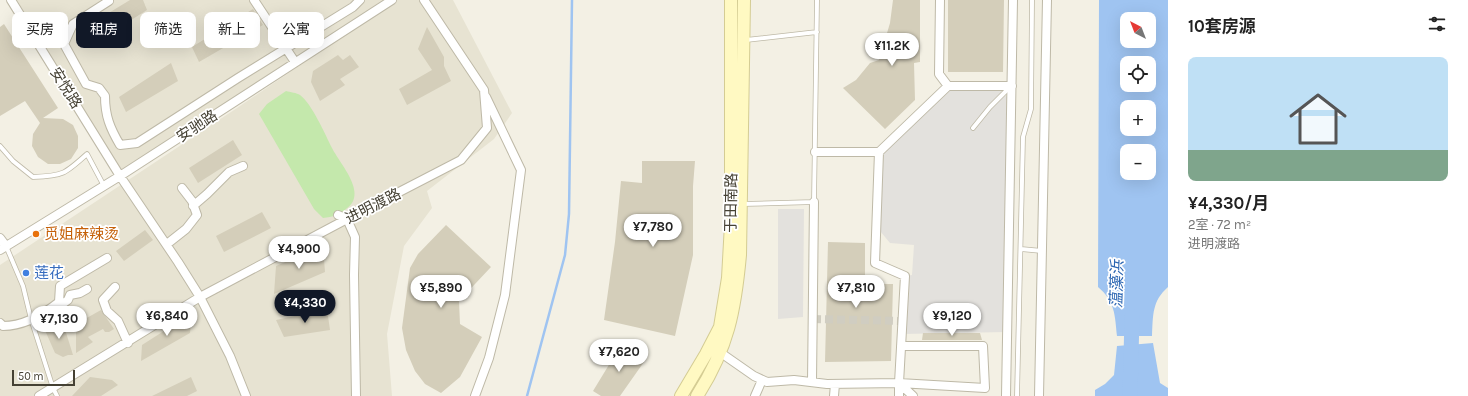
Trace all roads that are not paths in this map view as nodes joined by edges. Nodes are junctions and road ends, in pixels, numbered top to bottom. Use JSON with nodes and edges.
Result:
{"nodes":[{"id":1,"x":11,"y":0,"type":"edge"},
{"id":2,"x":254,"y":0,"type":"edge"},
{"id":3,"x":360,"y":0,"type":"edge"},
{"id":4,"x":392,"y":0,"type":"edge"},
{"id":5,"x":424,"y":0,"type":"edge"},
{"id":6,"x":731,"y":0,"type":"edge"},
{"id":7,"x":744,"y":0,"type":"edge"},
{"id":8,"x":818,"y":0,"type":"edge"},
{"id":9,"x":940,"y":0,"type":"edge"},
{"id":10,"x":1013,"y":0,"type":"edge"},
{"id":11,"x":1032,"y":0,"type":"edge"},
{"id":12,"x":1047,"y":0,"type":"edge"},
{"id":13,"x":109,"y":1,"type":"edge"},
{"id":14,"x":817,"y":32,"type":"junction"},
{"id":15,"x":743,"y":40,"type":"junction"},
{"id":16,"x":286,"y":49,"type":"junction"},
{"id":17,"x":295,"y":62,"type":"junction"},
{"id":18,"x":948,"y":86,"type":"junction"},
{"id":19,"x":1012,"y":86,"type":"junction"},
{"id":20,"x":484,"y":90,"type":"junction"},
{"id":21,"x":973,"y":128,"type":"dead end"},
{"id":22,"x":0,"y":146,"type":"edge"},
{"id":23,"x":815,"y":152,"type":"junction"},
{"id":24,"x":879,"y":152,"type":"junction"},
{"id":25,"x":736,"y":160,"type":"junction"},
{"id":26,"x":243,"y":166,"type":"dead end"},
{"id":27,"x":120,"y":176,"type":"junction"},
{"id":28,"x":104,"y":186,"type":"junction"},
{"id":29,"x":182,"y":188,"type":"dead end"},
{"id":30,"x":814,"y":202,"type":"junction"},
{"id":31,"x":741,"y":204,"type":"junction"},
{"id":32,"x":194,"y":206,"type":"junction"},
{"id":33,"x":338,"y":215,"type":"dead end"},
{"id":34,"x":347,"y":219,"type":"junction"},
{"id":35,"x":0,"y":238,"type":"edge"},
{"id":36,"x":167,"y":244,"type":"junction"},
{"id":37,"x":3,"y":248,"type":"edge"},
{"id":38,"x":1021,"y":249,"type":"junction"},
{"id":39,"x":1042,"y":251,"type":"junction"},
{"id":40,"x":107,"y":258,"type":"dead end"},
{"id":41,"x":115,"y":288,"type":"dead end"},
{"id":42,"x":86,"y":289,"type":"dead end"},
{"id":43,"x":200,"y":298,"type":"junction"},
{"id":44,"x":59,"y":302,"type":"junction"},
{"id":45,"x":31,"y":319,"type":"junction"},
{"id":46,"x":0,"y":322,"type":"edge"},
{"id":47,"x":128,"y":343,"type":"junction"},
{"id":48,"x":901,"y":346,"type":"junction"},
{"id":49,"x":721,"y":353,"type":"junction"},
{"id":50,"x":762,"y":380,"type":"junction"},
{"id":51,"x":812,"y":382,"type":"junction"},
{"id":52,"x":899,"y":383,"type":"junction"},
{"id":53,"x":835,"y":384,"type":"junction"},
{"id":54,"x":52,"y":388,"type":"junction"},
{"id":55,"x":39,"y":396,"type":"edge"},
{"id":56,"x":57,"y":396,"type":"edge"},
{"id":57,"x":246,"y":396,"type":"edge"},
{"id":58,"x":356,"y":396,"type":"edge"},
{"id":59,"x":475,"y":396,"type":"edge"},
{"id":60,"x":681,"y":396,"type":"edge"},
{"id":61,"x":698,"y":396,"type":"edge"},
{"id":62,"x":754,"y":396,"type":"edge"},
{"id":63,"x":834,"y":396,"type":"edge"},
{"id":64,"x":899,"y":396,"type":"edge"},
{"id":65,"x":913,"y":396,"type":"edge"},
{"id":66,"x":1006,"y":396,"type":"edge"},
{"id":67,"x":1017,"y":396,"type":"edge"},
{"id":68,"x":1039,"y":396,"type":"edge"}],
"edges":[{"from":1,"to":27,"type":"street","name":"安悦路"},
{"from":2,"to":16,"type":"street"},
{"from":3,"to":16,"type":"street"},
{"from":4,"to":17,"type":"street","name":"安驰路"},
{"from":5,"to":20,"type":"street","name":"进明渡路"},
{"from":6,"to":25,"type":"street","name":"于田南路"},
{"from":7,"to":15,"type":"street","name":"于田南路"},
{"from":8,"to":14,"type":"lane"},
{"from":9,"to":18,"type":"street"},
{"from":10,"to":19,"type":"street"},
{"from":11,"to":38,"type":"lane"},
{"from":12,"to":39,"type":"street"},
{"from":13,"to":16,"type":"street"},
{"from":14,"to":15,"type":"lane"},
{"from":14,"to":23,"type":"lane"},
{"from":15,"to":25,"type":"street","name":"于田南路"},
{"from":16,"to":17,"type":"street"},
{"from":17,"to":27,"type":"street","name":"安驰路"},
{"from":18,"to":19,"type":"street"},
{"from":18,"to":24,"type":"street"},
{"from":19,"to":21,"type":"lane"},
{"from":19,"to":66,"type":"street"},
{"from":20,"to":34,"type":"street","name":"进明渡路"},
{"from":20,"to":59,"type":"street"},
{"from":22,"to":28,"type":"lane"},
{"from":23,"to":24,"type":"street"},
{"from":23,"to":30,"type":"lane"},
{"from":24,"to":48,"type":"street"},
{"from":25,"to":31,"type":"street","name":"于田南路"},
{"from":25,"to":60,"type":"street","name":"于田南路"},
{"from":26,"to":32,"type":"street"},
{"from":27,"to":28,"type":"street","name":"安驰路"},
{"from":27,"to":36,"type":"street","name":"安悦路"},
{"from":28,"to":37,"type":"street","name":"安驰路"},
{"from":29,"to":32,"type":"street"},
{"from":30,"to":31,"type":"lane"},
{"from":30,"to":51,"type":"street"},
{"from":31,"to":49,"type":"street","name":"于田南路"},
{"from":32,"to":36,"type":"street"},
{"from":33,"to":34,"type":"street"},
{"from":34,"to":43,"type":"street","name":"进明渡路"},
{"from":34,"to":58,"type":"street"},
{"from":35,"to":37,"type":"street"},
{"from":36,"to":43,"type":"street","name":"安悦路"},
{"from":37,"to":45,"type":"lane"},
{"from":38,"to":39,"type":"lane"},
{"from":38,"to":67,"type":"lane"},
{"from":39,"to":68,"type":"street"},
{"from":40,"to":44,"type":"street"},
{"from":41,"to":47,"type":"street"},
{"from":42,"to":44,"type":"street"},
{"from":43,"to":47,"type":"street","name":"进明渡路"},
{"from":43,"to":57,"type":"street","name":"安悦路"},
{"from":44,"to":45,"type":"street"},
{"from":45,"to":46,"type":"street"},
{"from":45,"to":54,"type":"lane"},
{"from":47,"to":54,"type":"street","name":"进明渡路"},
{"from":48,"to":52,"type":"street"},
{"from":48,"to":52,"type":"street"},
{"from":49,"to":50,"type":"street"},
{"from":49,"to":61,"type":"street","name":"于田南路"},
{"from":50,"to":51,"type":"street"},
{"from":50,"to":62,"type":"street"},
{"from":51,"to":53,"type":"street"},
{"from":52,"to":53,"type":"street"},
{"from":52,"to":64,"type":"street"},
{"from":52,"to":65,"type":"street"},
{"from":53,"to":63,"type":"street"},
{"from":54,"to":55,"type":"street","name":"进明渡路"},
{"from":54,"to":56,"type":"lane"}]}
